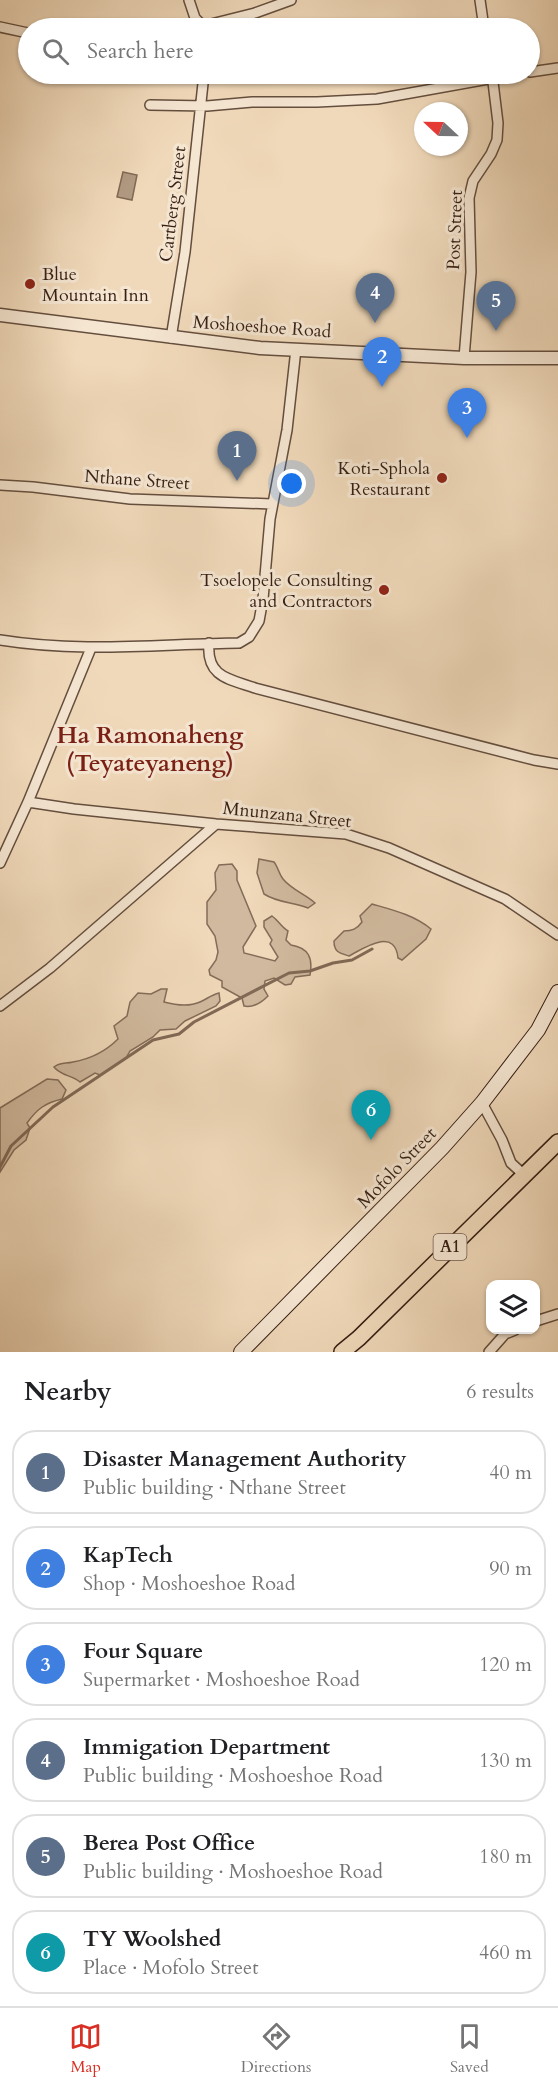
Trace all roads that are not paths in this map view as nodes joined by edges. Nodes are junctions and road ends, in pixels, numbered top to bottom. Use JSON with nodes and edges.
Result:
{"nodes":[{"id":1,"x":189,"y":0,"type":"edge"},
{"id":2,"x":291,"y":0,"type":"edge"},
{"id":3,"x":480,"y":0,"type":"edge"},
{"id":4,"x":195,"y":18,"type":"edge"},
{"id":5,"x":237,"y":18,"type":"edge"},
{"id":6,"x":483,"y":18,"type":"edge"},
{"id":7,"x":0,"y":27,"type":"edge"},
{"id":8,"x":18,"y":31,"type":"edge"},
{"id":9,"x":558,"y":68,"type":"edge"},
{"id":10,"x":540,"y":71,"type":"edge"},
{"id":11,"x":203,"y":84,"type":"edge"},
{"id":12,"x":449,"y":84,"type":"edge"},
{"id":13,"x":493,"y":84,"type":"edge"},
{"id":14,"x":150,"y":105,"type":"dead end"},
{"id":15,"x":201,"y":106,"type":"junction"},
{"id":16,"x":0,"y":315,"type":"edge"},
{"id":17,"x":171,"y":338,"type":"junction"},
{"id":18,"x":296,"y":349,"type":"junction"},
{"id":19,"x":464,"y":358,"type":"junction"},
{"id":20,"x":558,"y":358,"type":"edge"},
{"id":21,"x":0,"y":486,"type":"edge"},
{"id":22,"x":272,"y":504,"type":"junction"},
{"id":23,"x":0,"y":640,"type":"edge"},
{"id":24,"x":208,"y":643,"type":"junction"},
{"id":25,"x":91,"y":648,"type":"junction"},
{"id":26,"x":558,"y":764,"type":"edge"},
{"id":27,"x":28,"y":802,"type":"junction"},
{"id":28,"x":216,"y":824,"type":"junction"},
{"id":29,"x":0,"y":863,"type":"edge"},
{"id":30,"x":558,"y":934,"type":"edge"},
{"id":31,"x":558,"y":992,"type":"edge"},
{"id":32,"x":0,"y":1006,"type":"edge"},
{"id":33,"x":482,"y":1103,"type":"junction"},
{"id":34,"x":558,"y":1142,"type":"edge"},
{"id":35,"x":523,"y":1174,"type":"junction"},
{"id":36,"x":558,"y":1314,"type":"edge"},
{"id":37,"x":540,"y":1320,"type":"edge"},
{"id":38,"x":506,"y":1334,"type":"edge"},
{"id":39,"x":241,"y":1352,"type":"edge"},
{"id":40,"x":342,"y":1352,"type":"edge"},
{"id":41,"x":489,"y":1352,"type":"edge"}],
"edges":[{"from":1,"to":4,"type":"street"},
{"from":2,"to":5,"type":"street"},
{"from":3,"to":6,"type":"street"},
{"from":7,"to":8,"type":"street"},
{"from":9,"to":10,"type":"street"},
{"from":11,"to":15,"type":"street","name":"Cartberg Street"},
{"from":12,"to":15,"type":"street"},
{"from":13,"to":19,"type":"street","name":"Post Street"},
{"from":14,"to":15,"type":"street"},
{"from":15,"to":17,"type":"street","name":"Cartberg Street"},
{"from":16,"to":17,"type":"street","name":"Moshoeshoe Road"},
{"from":17,"to":18,"type":"street","name":"Moshoeshoe Road"},
{"from":18,"to":19,"type":"street","name":"Moshoeshoe Road"},
{"from":18,"to":22,"type":"street"},
{"from":19,"to":20,"type":"street","name":"Moshoeshoe Road"},
{"from":21,"to":22,"type":"street","name":"Nthane Street"},
{"from":22,"to":24,"type":"street"},
{"from":23,"to":25,"type":"street"},
{"from":24,"to":25,"type":"street"},
{"from":24,"to":26,"type":"street"},
{"from":25,"to":27,"type":"street"},
{"from":27,"to":28,"type":"street","name":"Mnunzana Street"},
{"from":27,"to":29,"type":"street"},
{"from":28,"to":30,"type":"street","name":"Mnunzana Street"},
{"from":28,"to":32,"type":"street"},
{"from":31,"to":33,"type":"main road","name":"Mofolo Street"},
{"from":33,"to":35,"type":"street"},
{"from":33,"to":39,"type":"main road","name":"Mofolo Street"},
{"from":34,"to":35,"type":"main road","number":"A1"},
{"from":35,"to":40,"type":"main road","number":"A1"},
{"from":36,"to":37,"type":"street"},
{"from":38,"to":41,"type":"street"}]}
